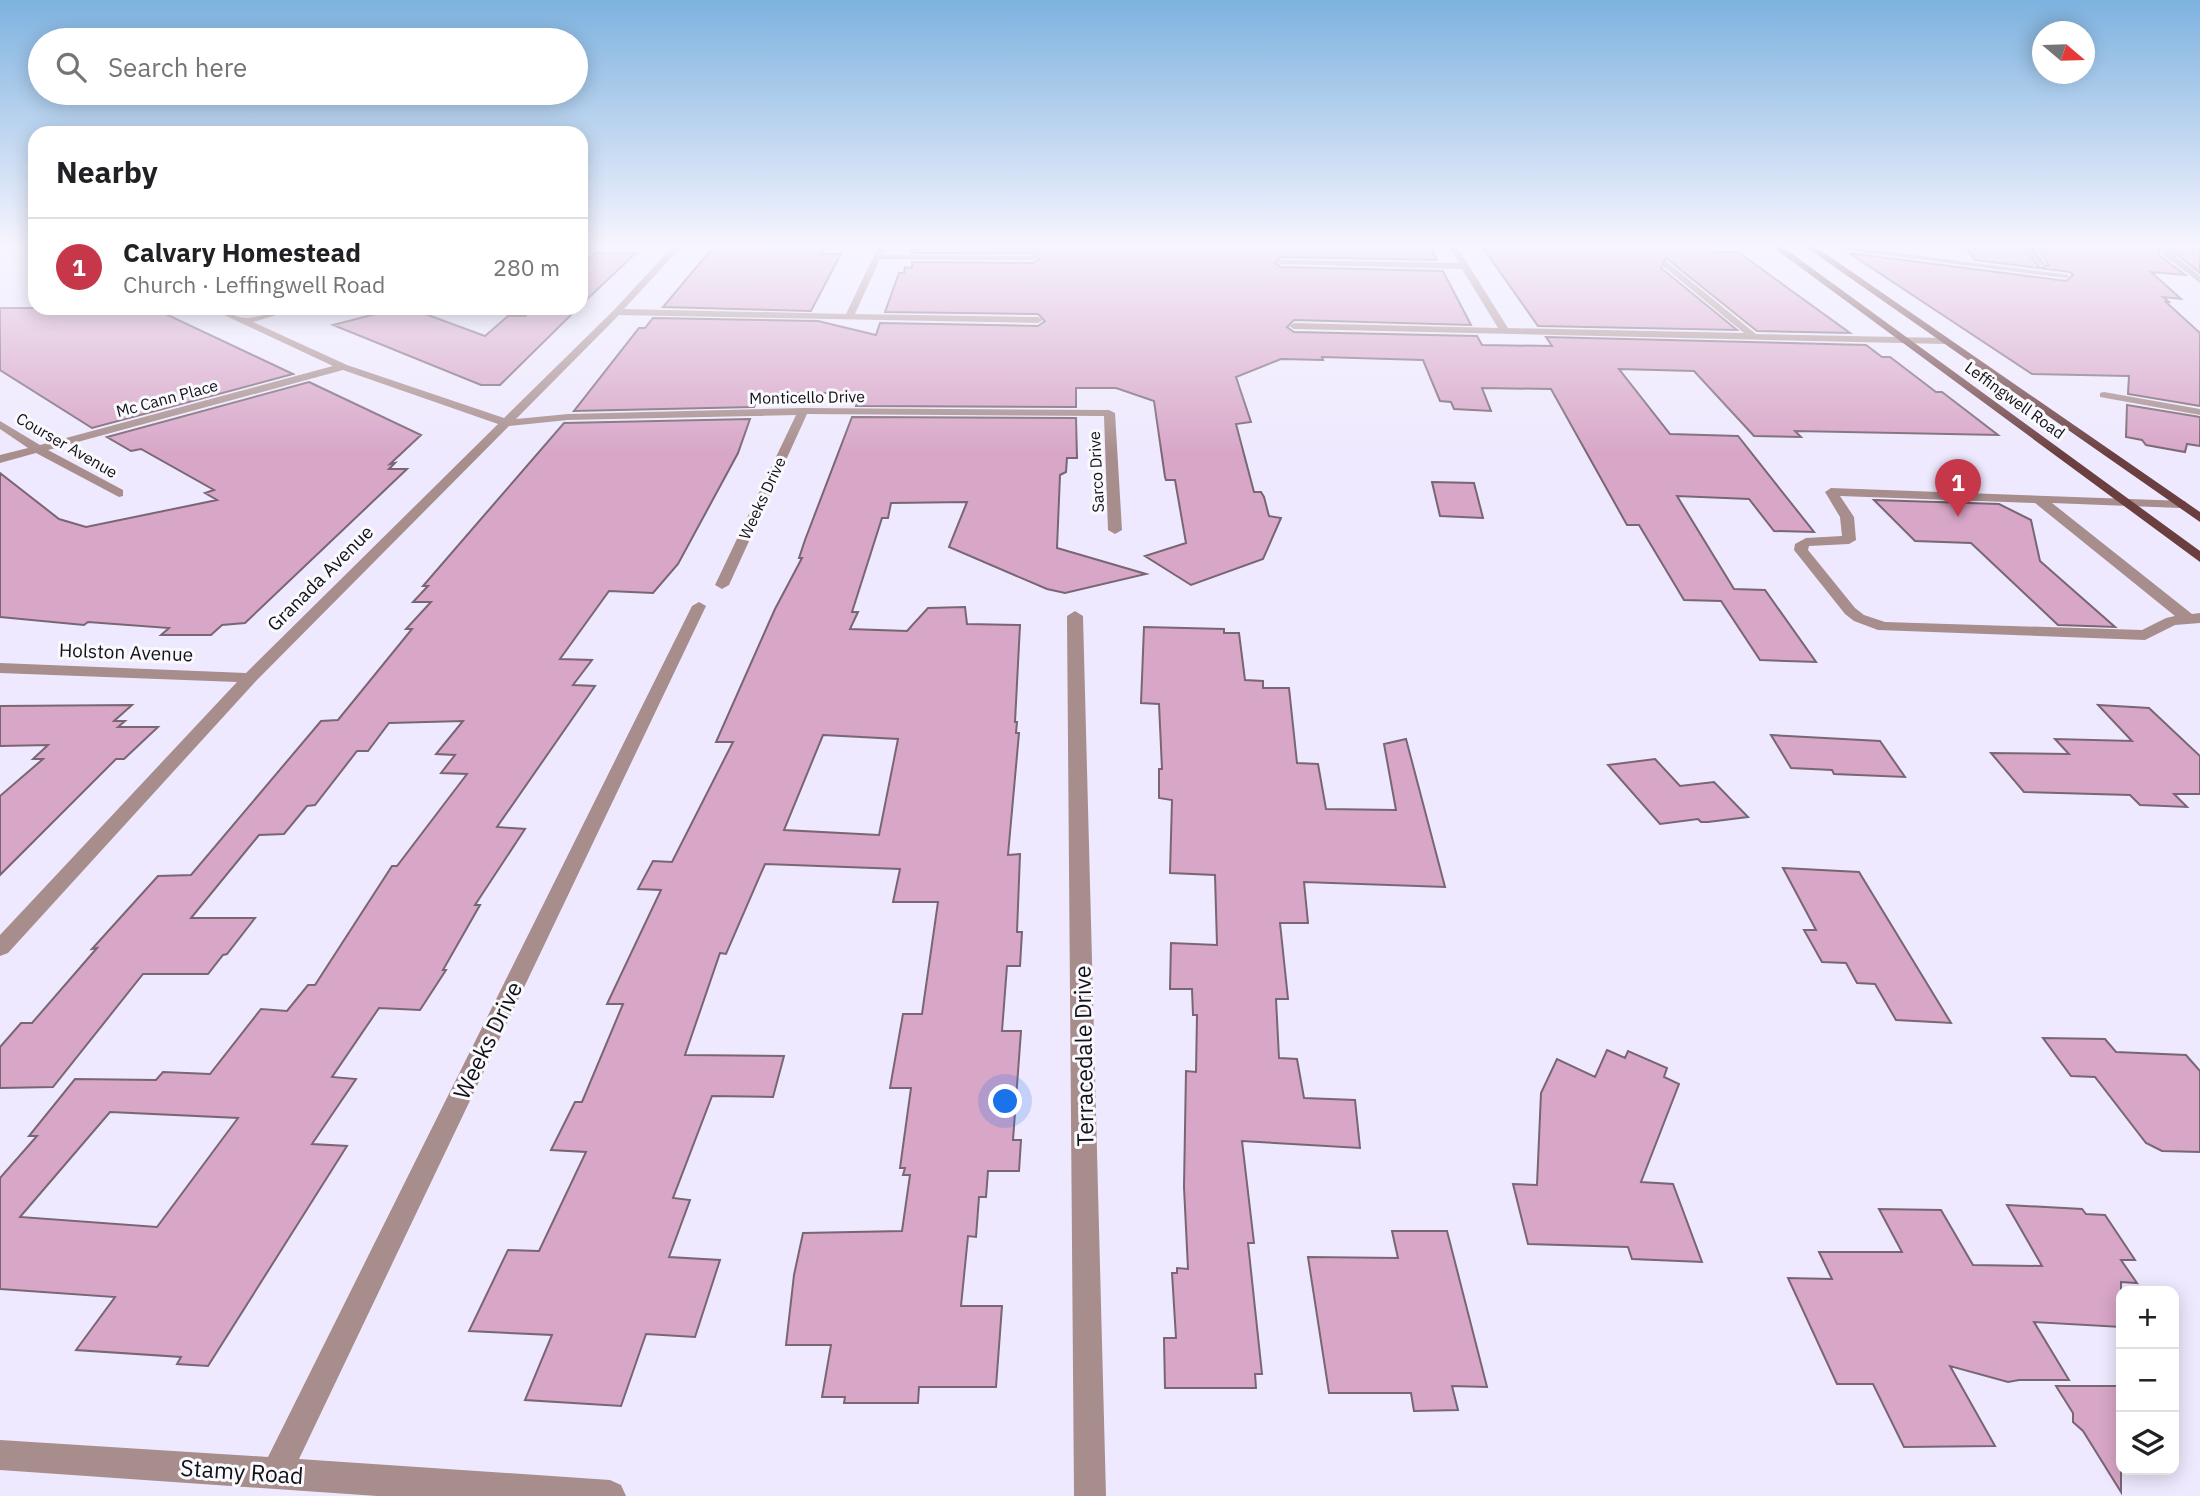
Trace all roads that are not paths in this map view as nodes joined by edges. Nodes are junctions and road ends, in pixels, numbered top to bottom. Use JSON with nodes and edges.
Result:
{"nodes":[{"id":1,"x":230,"y":315,"type":"edge"},
{"id":2,"x":268,"y":315,"type":"edge"},
{"id":3,"x":614,"y":315,"type":"edge"},
{"id":4,"x":836,"y":315,"type":"edge"},
{"id":5,"x":850,"y":315,"type":"joint"},
{"id":6,"x":1495,"y":315,"type":"edge"},
{"id":7,"x":1727,"y":315,"type":"edge"},
{"id":8,"x":1869,"y":315,"type":"edge"},
{"id":9,"x":1908,"y":315,"type":"edge"},
{"id":10,"x":1038,"y":320,"type":"dead end"},
{"id":11,"x":244,"y":321,"type":"junction"},
{"id":12,"x":1294,"y":326,"type":"dead end"},
{"id":13,"x":1505,"y":331,"type":"junction"},
{"id":14,"x":1753,"y":337,"type":"junction"},
{"id":15,"x":1903,"y":340,"type":"junction"},
{"id":16,"x":1945,"y":341,"type":"junction"},
{"id":17,"x":343,"y":367,"type":"junction"},
{"id":18,"x":2104,"y":395,"type":"dead end"},
{"id":19,"x":803,"y":411,"type":"junction"},
{"id":20,"x":2200,"y":412,"type":"edge"},
{"id":21,"x":1109,"y":413,"type":"joint"},
{"id":22,"x":506,"y":423,"type":"junction"},
{"id":23,"x":0,"y":424,"type":"edge"},
{"id":24,"x":38,"y":449,"type":"junction"},
{"id":25,"x":0,"y":459,"type":"edge"},
{"id":26,"x":2108,"y":491,"type":"junction"},
{"id":27,"x":2163,"y":492,"type":"junction"},
{"id":28,"x":119,"y":493,"type":"dead end"},
{"id":29,"x":2037,"y":498,"type":"junction"},
{"id":30,"x":2122,"y":500,"type":"junction"},
{"id":31,"x":2180,"y":504,"type":"junction"},
{"id":32,"x":2200,"y":518,"type":"edge"},
{"id":33,"x":1115,"y":530,"type":"dead end"},
{"id":34,"x":2200,"y":558,"type":"edge"},
{"id":35,"x":722,"y":585,"type":"dead end"},
{"id":36,"x":699,"y":606,"type":"dead end"},
{"id":37,"x":1075,"y":616,"type":"dead end"},
{"id":38,"x":2193,"y":618,"type":"edge"},
{"id":39,"x":0,"y":668,"type":"edge"},
{"id":40,"x":250,"y":678,"type":"junction"},
{"id":41,"x":0,"y":948,"type":"edge"},
{"id":42,"x":0,"y":1455,"type":"edge"},
{"id":43,"x":276,"y":1474,"type":"junction"},
{"id":44,"x":610,"y":1496,"type":"edge"},
{"id":45,"x":1090,"y":1496,"type":"edge"}],
"edges":[{"from":1,"to":11,"type":"street"},
{"from":2,"to":11,"type":"street"},
{"from":3,"to":22,"type":"street","name":"Granada Avenue"},
{"from":4,"to":5,"type":"street"},
{"from":5,"to":10,"type":"street"},
{"from":6,"to":13,"type":"street"},
{"from":7,"to":14,"type":"street"},
{"from":8,"to":15,"type":"main road","name":"Leffingwell Road"},
{"from":9,"to":16,"type":"main road","name":"Leffingwell Road"},
{"from":11,"to":17,"type":"street"},
{"from":12,"to":13,"type":"street"},
{"from":13,"to":14,"type":"street"},
{"from":14,"to":15,"type":"street"},
{"from":15,"to":16,"type":"street"},
{"from":15,"to":26,"type":"main road","name":"Leffingwell Road"},
{"from":16,"to":27,"type":"main road","name":"Leffingwell Road"},
{"from":17,"to":22,"type":"street"},
{"from":17,"to":24,"type":"street","name":"Mc Cann Place"},
{"from":18,"to":20,"type":"street"},
{"from":19,"to":21,"type":"street","name":"Monticello Drive"},
{"from":19,"to":22,"type":"street","name":"Monticello Drive"},
{"from":19,"to":35,"type":"street","name":"Weeks Drive"},
{"from":21,"to":33,"type":"street","name":"Sarco Drive"},
{"from":22,"to":40,"type":"street","name":"Granada Avenue"},
{"from":23,"to":24,"type":"street","name":"Courser Avenue"},
{"from":24,"to":25,"type":"street","name":"Mc Cann Place"},
{"from":24,"to":28,"type":"street","name":"Courser Avenue"},
{"from":26,"to":27,"type":"street"},
{"from":26,"to":30,"type":"main road","name":"Leffingwell Road"},
{"from":27,"to":31,"type":"main road","name":"Leffingwell Road"},
{"from":29,"to":30,"type":"street"},
{"from":29,"to":38,"type":"street"},
{"from":29,"to":38,"type":"street"},
{"from":30,"to":31,"type":"street"},
{"from":30,"to":34,"type":"main road","name":"Leffingwell Road"},
{"from":31,"to":32,"type":"main road","name":"Leffingwell Road"},
{"from":36,"to":43,"type":"street","name":"Weeks Drive"},
{"from":37,"to":45,"type":"street","name":"Terracedale Drive"},
{"from":39,"to":40,"type":"street","name":"Holston Avenue"},
{"from":40,"to":41,"type":"street","name":"Granada Avenue"},
{"from":42,"to":43,"type":"street","name":"Stamy Road"},
{"from":43,"to":44,"type":"street","name":"Stamy Road"}]}
